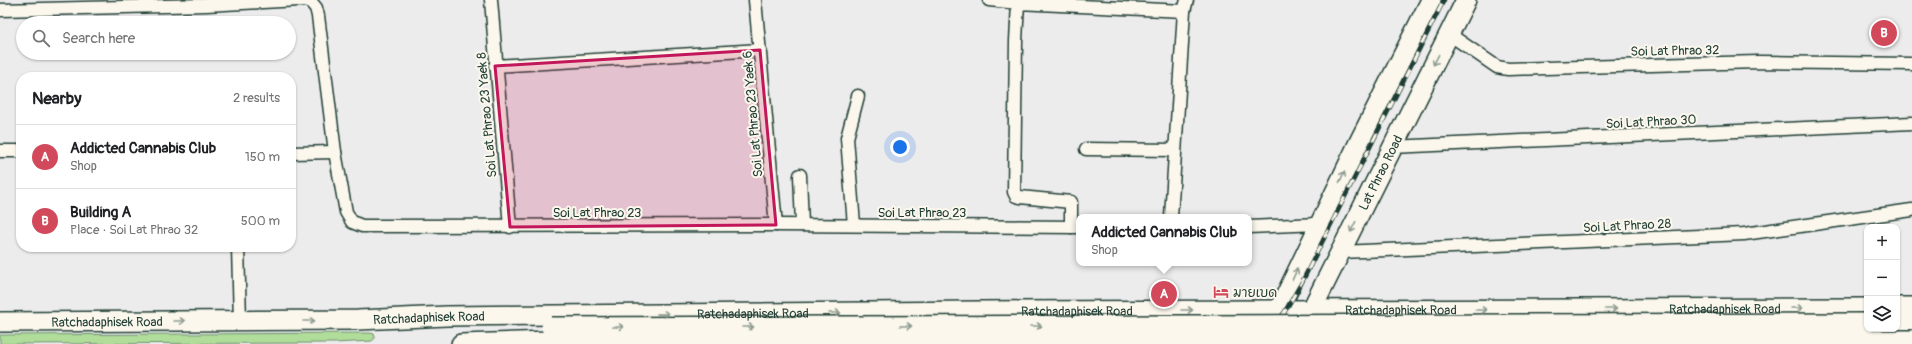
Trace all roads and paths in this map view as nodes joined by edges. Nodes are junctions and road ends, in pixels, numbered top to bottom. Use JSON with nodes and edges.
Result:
{"nodes":[{"id":1,"x":301,"y":0,"type":"edge"},
{"id":2,"x":491,"y":0,"type":"edge"},
{"id":3,"x":755,"y":0,"type":"edge"},
{"id":4,"x":989,"y":0,"type":"edge"},
{"id":5,"x":1432,"y":0,"type":"edge"},
{"id":6,"x":1466,"y":0,"type":"edge"},
{"id":7,"x":206,"y":3,"type":"edge"},
{"id":8,"x":1018,"y":3,"type":"junction"},
{"id":9,"x":1185,"y":5,"type":"edge"},
{"id":10,"x":0,"y":10,"type":"edge"},
{"id":11,"x":1449,"y":34,"type":"junction"},
{"id":12,"x":760,"y":50,"type":"junction"},
{"id":13,"x":1912,"y":64,"type":"edge"},
{"id":14,"x":495,"y":66,"type":"junction"},
{"id":15,"x":858,"y":96,"type":"dead end"},
{"id":16,"x":1912,"y":123,"type":"edge"},
{"id":17,"x":1392,"y":147,"type":"junction"},
{"id":18,"x":1086,"y":149,"type":"dead end"},
{"id":19,"x":0,"y":150,"type":"edge"},
{"id":20,"x":1174,"y":150,"type":"junction"},
{"id":21,"x":16,"y":151,"type":"edge"},
{"id":22,"x":335,"y":152,"type":"junction"},
{"id":23,"x":296,"y":153,"type":"edge"},
{"id":24,"x":800,"y":175,"type":"dead end"},
{"id":25,"x":1912,"y":210,"type":"edge"},
{"id":26,"x":1171,"y":214,"type":"edge"},
{"id":27,"x":776,"y":224,"type":"junction"},
{"id":28,"x":1319,"y":224,"type":"junction"},
{"id":29,"x":802,"y":225,"type":"junction"},
{"id":30,"x":854,"y":225,"type":"junction"},
{"id":31,"x":510,"y":227,"type":"junction"},
{"id":32,"x":1075,"y":227,"type":"edge"},
{"id":33,"x":1252,"y":227,"type":"edge"},
{"id":34,"x":238,"y":252,"type":"edge"},
{"id":35,"x":1341,"y":252,"type":"junction"},
{"id":36,"x":1912,"y":307,"type":"edge"},
{"id":37,"x":1864,"y":308,"type":"edge"},
{"id":38,"x":1900,"y":308,"type":"edge"},
{"id":39,"x":1690,"y":309,"type":"junction"},
{"id":40,"x":1279,"y":310,"type":"junction"},
{"id":41,"x":1552,"y":310,"type":"junction"},
{"id":42,"x":980,"y":311,"type":"junction"},
{"id":43,"x":1312,"y":311,"type":"junction"},
{"id":44,"x":861,"y":313,"type":"junction"},
{"id":45,"x":358,"y":320,"type":"junction"},
{"id":46,"x":240,"y":321,"type":"junction"},
{"id":47,"x":0,"y":322,"type":"edge"},
{"id":48,"x":1900,"y":322,"type":"edge"},
{"id":49,"x":1912,"y":322,"type":"edge"},
{"id":50,"x":1864,"y":323,"type":"edge"},
{"id":51,"x":551,"y":334,"type":"junction"},
{"id":52,"x":1912,"y":340,"type":"edge"},
{"id":53,"x":461,"y":344,"type":"edge"},
{"id":54,"x":882,"y":344,"type":"edge"},
{"id":55,"x":998,"y":344,"type":"edge"},
{"id":56,"x":1261,"y":344,"type":"edge"},
{"id":57,"x":1293,"y":344,"type":"edge"},
{"id":58,"x":1538,"y":344,"type":"edge"},
{"id":59,"x":1673,"y":344,"type":"edge"}],
"edges":[{"from":1,"to":7,"type":"street","name":"Soi Lat Phrao 23"},
{"from":1,"to":22,"type":"street","name":"Soi Lat Phrao 23"},
{"from":2,"to":14,"type":"street","name":"Soi Lat Phrao 23 Yaek 8"},
{"from":3,"to":12,"type":"street","name":"Soi Lat Phrao 23 Yaek 6"},
{"from":4,"to":8,"type":"street"},
{"from":28,"to":5,"type":"main road","one_way":true},
{"from":6,"to":11,"type":"main road","name":"Lat Phrao Road"},
{"from":7,"to":10,"type":"street","name":"Soi Lat Phrao 23"},
{"from":8,"to":9,"type":"street"},
{"from":8,"to":32,"type":"street"},
{"from":9,"to":20,"type":"street"},
{"from":11,"to":13,"type":"street","name":"Soi Lat Phrao 32"},
{"from":11,"to":17,"type":"main road","name":"Lat Phrao Road","one_way":true},
{"from":12,"to":14,"type":"street"},
{"from":12,"to":27,"type":"street","name":"Soi Lat Phrao 23 Yaek 6"},
{"from":14,"to":31,"type":"street","name":"Soi Lat Phrao 23 Yaek 8"},
{"from":15,"to":30,"type":"street"},
{"from":16,"to":17,"type":"street","name":"Soi Lat Phrao 30"},
{"from":17,"to":35,"type":"main road","name":"Lat Phrao Road","one_way":true},
{"from":18,"to":20,"type":"street"},
{"from":19,"to":21,"type":"street"},
{"from":20,"to":26,"type":"street"},
{"from":22,"to":23,"type":"street"},
{"from":22,"to":31,"type":"street","name":"Soi Lat Phrao 23"},
{"from":24,"to":29,"type":"street"},
{"from":25,"to":35,"type":"street","name":"Soi Lat Phrao 28"},
{"from":27,"to":29,"type":"street","name":"Soi Lat Phrao 23"},
{"from":27,"to":31,"type":"street","name":"Soi Lat Phrao 23"},
{"from":28,"to":33,"type":"street"},
{"from":40,"to":28,"type":"main road","one_way":true},
{"from":29,"to":30,"type":"street","name":"Soi Lat Phrao 23"},
{"from":30,"to":32,"type":"street","name":"Soi Lat Phrao 23"},
{"from":34,"to":46,"type":"street"},
{"from":35,"to":43,"type":"main road","name":"Lat Phrao Road"},
{"from":36,"to":38,"type":"main road"},
{"from":39,"to":37,"type":"main road","name":"Ratchadaphisek Road","one_way":true},
{"from":41,"to":39,"type":"main road","name":"Ratchadaphisek Road","one_way":true},
{"from":39,"to":59,"type":"main road"},
{"from":42,"to":40,"type":"main road","name":"Ratchadaphisek Road","one_way":true},
{"from":40,"to":43,"type":"main road","name":"Ratchadaphisek Road"},
{"from":40,"to":56,"type":"main road"},
{"from":43,"to":41,"type":"main road","name":"Ratchadaphisek Road","one_way":true},
{"from":41,"to":58,"type":"main road"},
{"from":42,"to":44,"type":"main road","name":"Ratchadaphisek Road"},
{"from":42,"to":55,"type":"main road"},
{"from":43,"to":57,"type":"main road","name":"Lat Phrao Road"},
{"from":45,"to":44,"type":"main road","name":"Ratchadaphisek Road","one_way":true},
{"from":44,"to":54,"type":"main road"},
{"from":46,"to":45,"type":"main road","name":"Ratchadaphisek Road","one_way":true},
{"from":45,"to":51,"type":"main road","name":"Ratchadaphisek Road"},
{"from":47,"to":46,"type":"main road","name":"Ratchadaphisek Road","one_way":true},
{"from":48,"to":49,"type":"main road"},
{"from":51,"to":50,"type":"main road","name":"Ratchadaphisek Road","one_way":true,"bridge":true},
{"from":51,"to":52,"type":"main road","name":"Ratchadaphisek Road","bridge":true},
{"from":51,"to":53,"type":"main road","name":"Ratchadaphisek Road"}]}
